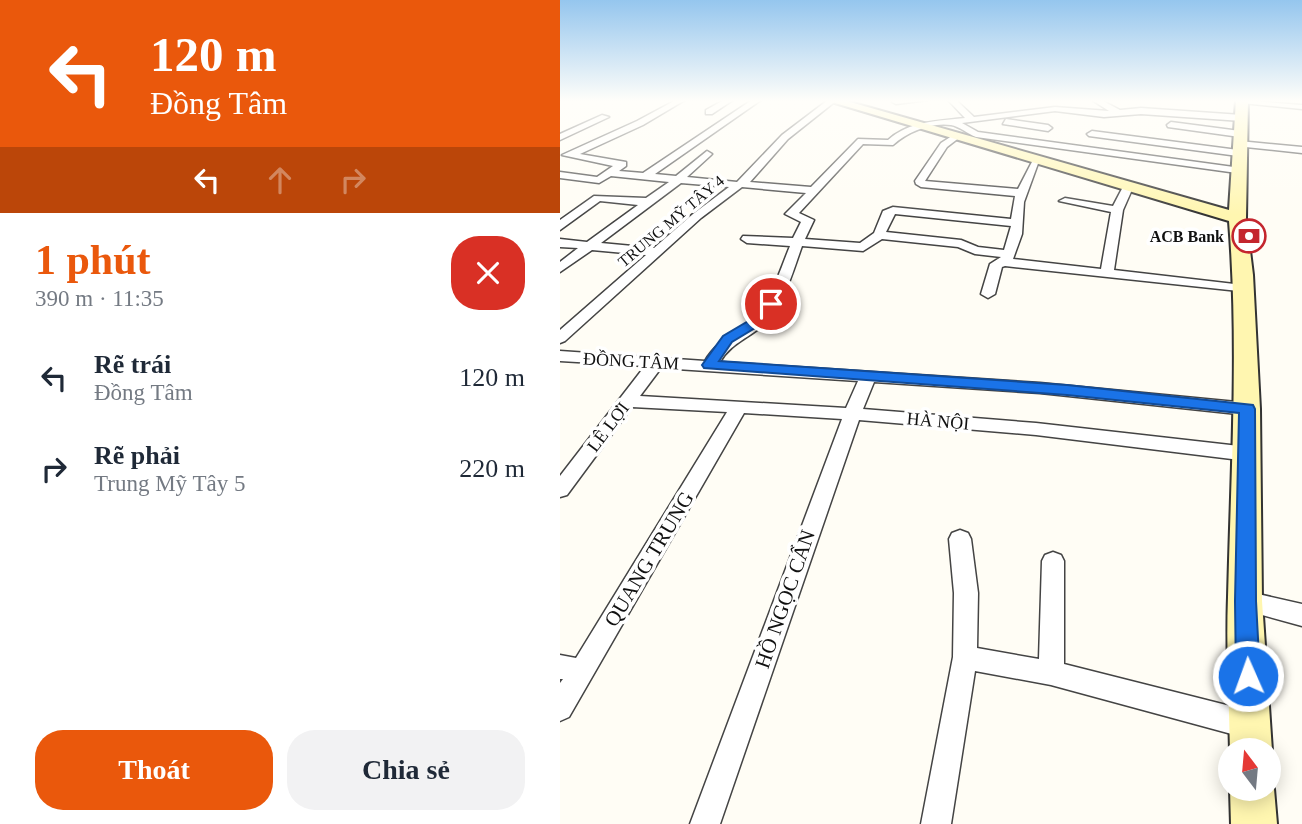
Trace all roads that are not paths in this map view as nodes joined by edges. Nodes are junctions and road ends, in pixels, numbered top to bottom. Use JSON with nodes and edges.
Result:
{"nodes":[{"id":1,"x":606,"y":138,"type":"edge"},
{"id":2,"x":700,"y":138,"type":"edge"},
{"id":3,"x":784,"y":138,"type":"edge"},
{"id":4,"x":896,"y":138,"type":"edge"},
{"id":5,"x":948,"y":138,"type":"edge"},
{"id":6,"x":977,"y":138,"type":"edge"},
{"id":7,"x":1008,"y":138,"type":"edge"},
{"id":8,"x":1038,"y":138,"type":"edge"},
{"id":9,"x":1089,"y":138,"type":"edge"},
{"id":10,"x":1127,"y":138,"type":"edge"},
{"id":11,"x":1130,"y":138,"type":"edge"},
{"id":12,"x":1166,"y":138,"type":"edge"},
{"id":13,"x":1193,"y":138,"type":"edge"},
{"id":14,"x":1200,"y":138,"type":"edge"},
{"id":15,"x":1240,"y":138,"type":"edge"},
{"id":16,"x":1264,"y":138,"type":"edge"},
{"id":17,"x":1034,"y":142,"type":"junction"},
{"id":18,"x":1164,"y":143,"type":"junction"},
{"id":19,"x":1083,"y":149,"type":"junction"},
{"id":20,"x":1302,"y":150,"type":"edge"},
{"id":21,"x":708,"y":154,"type":"dead end"},
{"id":22,"x":1116,"y":154,"type":"junction"},
{"id":23,"x":569,"y":155,"type":"edge"},
{"id":24,"x":1037,"y":160,"type":"junction"},
{"id":25,"x":560,"y":166,"type":"edge"},
{"id":26,"x":611,"y":173,"type":"junction"},
{"id":27,"x":560,"y":175,"type":"edge"},
{"id":28,"x":645,"y":176,"type":"junction"},
{"id":29,"x":679,"y":179,"type":"junction"},
{"id":30,"x":739,"y":184,"type":"junction"},
{"id":31,"x":1129,"y":185,"type":"junction"},
{"id":32,"x":814,"y":190,"type":"junction"},
{"id":33,"x":1022,"y":193,"type":"junction"},
{"id":34,"x":1065,"y":201,"type":"dead end"},
{"id":35,"x":648,"y":202,"type":"junction"},
{"id":36,"x":1117,"y":210,"type":"junction"},
{"id":37,"x":1237,"y":218,"type":"junction"},
{"id":38,"x":1017,"y":223,"type":"junction"},
{"id":39,"x":560,"y":226,"type":"edge"},
{"id":40,"x":879,"y":234,"type":"junction"},
{"id":41,"x":747,"y":239,"type":"dead end"},
{"id":42,"x":560,"y":243,"type":"edge"},
{"id":43,"x":796,"y":244,"type":"junction"},
{"id":44,"x":589,"y":246,"type":"junction"},
{"id":45,"x":656,"y":252,"type":"junction"},
{"id":46,"x":1007,"y":258,"type":"junction"},
{"id":47,"x":560,"y":268,"type":"edge"},
{"id":48,"x":1107,"y":273,"type":"junction"},
{"id":49,"x":1243,"y":289,"type":"junction"},
{"id":50,"x":988,"y":294,"type":"dead end"},
{"id":51,"x":560,"y":338,"type":"edge"},
{"id":52,"x":560,"y":356,"type":"edge"},
{"id":53,"x":655,"y":364,"type":"junction"},
{"id":54,"x":710,"y":365,"type":"junction"},
{"id":55,"x":868,"y":376,"type":"junction"},
{"id":56,"x":627,"y":401,"type":"junction"},
{"id":57,"x":1247,"y":409,"type":"junction"},
{"id":58,"x":738,"y":410,"type":"junction"},
{"id":59,"x":852,"y":414,"type":"junction"},
{"id":60,"x":1248,"y":454,"type":"junction"},
{"id":61,"x":560,"y":490,"type":"edge"},
{"id":62,"x":960,"y":540,"type":"dead end"},
{"id":63,"x":1053,"y":561,"type":"dead end"},
{"id":64,"x":1245,"y":601,"type":"junction"},
{"id":65,"x":1302,"y":615,"type":"edge"},
{"id":66,"x":965,"y":657,"type":"junction"},
{"id":67,"x":571,"y":669,"type":"edge"},
{"id":68,"x":1051,"y":673,"type":"junction"},
{"id":69,"x":560,"y":708,"type":"edge"},
{"id":70,"x":1250,"y":738,"type":"edge"},
{"id":71,"x":1253,"y":802,"type":"edge"},
{"id":72,"x":705,"y":824,"type":"edge"},
{"id":73,"x":936,"y":824,"type":"edge"},
{"id":74,"x":1254,"y":824,"type":"edge"}],
"edges":[{"from":1,"to":23,"type":"street"},
{"from":2,"to":28,"type":"street"},
{"from":3,"to":30,"type":"street","name":"TRUNG MỸ TÂY 4"},
{"from":4,"to":32,"type":"street"},
{"from":5,"to":33,"type":"street"},
{"from":6,"to":24,"type":"main road"},
{"from":7,"to":17,"type":"street"},
{"from":8,"to":17,"type":"street"},
{"from":9,"to":19,"type":"street"},
{"from":10,"to":22,"type":"street"},
{"from":11,"to":18,"type":"street"},
{"from":12,"to":18,"type":"street"},
{"from":13,"to":18,"type":"street"},
{"from":14,"to":22,"type":"street"},
{"from":15,"to":37,"type":"main road"},
{"from":16,"to":20,"type":"street"},
{"from":17,"to":19,"type":"street"},
{"from":19,"to":22,"type":"street"},
{"from":21,"to":29,"type":"street"},
{"from":23,"to":25,"type":"street"},
{"from":23,"to":26,"type":"street"},
{"from":24,"to":31,"type":"main road"},
{"from":24,"to":33,"type":"street"},
{"from":26,"to":27,"type":"street"},
{"from":26,"to":28,"type":"street"},
{"from":28,"to":29,"type":"street"},
{"from":29,"to":30,"type":"street"},
{"from":29,"to":35,"type":"street"},
{"from":30,"to":32,"type":"street"},
{"from":30,"to":45,"type":"street","name":"TRUNG MỸ TÂY 4"},
{"from":31,"to":36,"type":"street"},
{"from":31,"to":37,"type":"main road"},
{"from":32,"to":43,"type":"street"},
{"from":33,"to":38,"type":"street"},
{"from":34,"to":36,"type":"street"},
{"from":35,"to":39,"type":"street"},
{"from":35,"to":44,"type":"street"},
{"from":36,"to":48,"type":"street"},
{"from":37,"to":49,"type":"main road"},
{"from":38,"to":40,"type":"street"},
{"from":38,"to":46,"type":"street"},
{"from":40,"to":43,"type":"street"},
{"from":40,"to":46,"type":"street"},
{"from":41,"to":43,"type":"street"},
{"from":42,"to":44,"type":"street"},
{"from":43,"to":54,"type":"street"},
{"from":44,"to":45,"type":"street"},
{"from":44,"to":47,"type":"street"},
{"from":45,"to":51,"type":"street","name":"TRUNG MỸ TÂY 4"},
{"from":46,"to":48,"type":"street"},
{"from":46,"to":50,"type":"street"},
{"from":48,"to":49,"type":"street"},
{"from":49,"to":57,"type":"main road"},
{"from":52,"to":53,"type":"street","name":"ĐỒNG TÂM"},
{"from":53,"to":54,"type":"street","name":"ĐỒNG TÂM"},
{"from":53,"to":56,"type":"street","name":"LÊ LỢI"},
{"from":54,"to":55,"type":"street","name":"ĐỒNG TÂM"},
{"from":55,"to":57,"type":"street","name":"ĐỒNG TÂM"},
{"from":55,"to":59,"type":"street","name":"HỒ NGỌC CẨN"},
{"from":56,"to":58,"type":"street","name":"HÀ NỘI"},
{"from":56,"to":61,"type":"street","name":"LÊ LỢI"},
{"from":57,"to":60,"type":"main road"},
{"from":58,"to":59,"type":"street","name":"HÀ NỘI"},
{"from":58,"to":67,"type":"street","name":"QUANG TRUNG"},
{"from":59,"to":60,"type":"street","name":"HÀ NỘI"},
{"from":59,"to":72,"type":"street","name":"HỒ NGỌC CẨN"},
{"from":60,"to":64,"type":"main road"},
{"from":62,"to":66,"type":"street"},
{"from":63,"to":68,"type":"street"},
{"from":64,"to":65,"type":"street"},
{"from":64,"to":70,"type":"main road"},
{"from":66,"to":68,"type":"street"},
{"from":66,"to":73,"type":"street"},
{"from":67,"to":69,"type":"street","name":"QUANG TRUNG"},
{"from":68,"to":70,"type":"street"},
{"from":71,"to":74,"type":"main road"}]}
